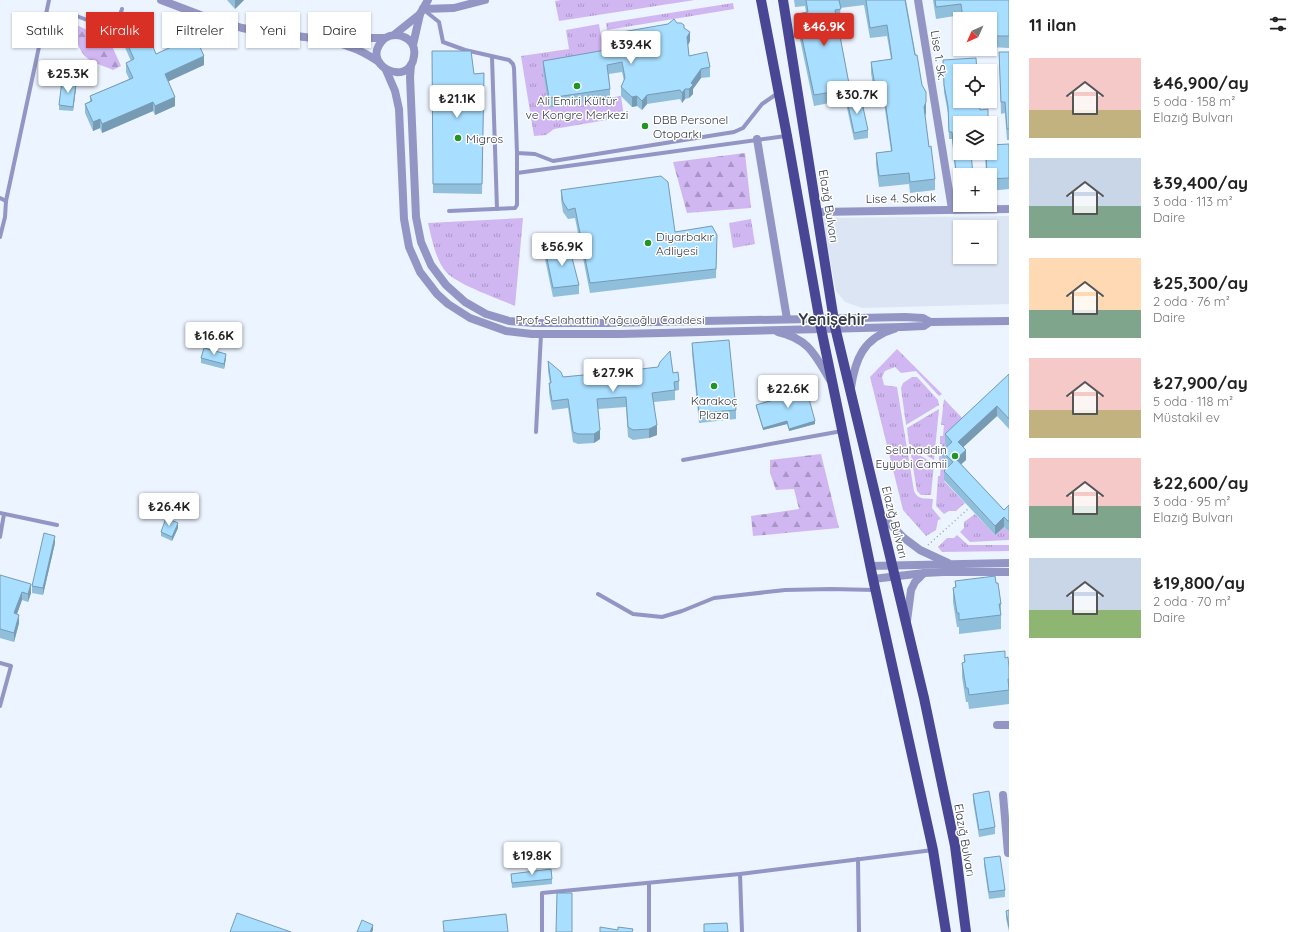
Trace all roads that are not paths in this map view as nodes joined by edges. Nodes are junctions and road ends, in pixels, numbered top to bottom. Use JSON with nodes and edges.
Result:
{"nodes":[{"id":1,"x":49,"y":0,"type":"edge"},
{"id":2,"x":161,"y":0,"type":"edge"},
{"id":3,"x":428,"y":0,"type":"edge"},
{"id":4,"x":485,"y":0,"type":"edge"},
{"id":5,"x":761,"y":0,"type":"edge"},
{"id":6,"x":783,"y":0,"type":"edge"},
{"id":7,"x":918,"y":0,"type":"edge"},
{"id":8,"x":122,"y":9,"type":"dead end"},
{"id":9,"x":46,"y":12,"type":"edge"},
{"id":10,"x":422,"y":12,"type":"junction"},
{"id":11,"x":78,"y":17,"type":"edge"},
{"id":12,"x":395,"y":34,"type":"junction"},
{"id":13,"x":308,"y":37,"type":"edge"},
{"id":14,"x":371,"y":38,"type":"edge"},
{"id":15,"x":385,"y":38,"type":"junction"},
{"id":16,"x":413,"y":45,"type":"junction"},
{"id":17,"x":39,"y":48,"type":"edge"},
{"id":18,"x":353,"y":48,"type":"edge"},
{"id":19,"x":492,"y":57,"type":"junction"},
{"id":20,"x":379,"y":62,"type":"junction"},
{"id":21,"x":411,"y":65,"type":"junction"},
{"id":22,"x":386,"y":70,"type":"junction"},
{"id":23,"x":778,"y":93,"type":"junction"},
{"id":24,"x":787,"y":136,"type":"junction"},
{"id":25,"x":757,"y":139,"type":"junction"},
{"id":26,"x":516,"y":153,"type":"junction"},
{"id":27,"x":517,"y":173,"type":"junction"},
{"id":28,"x":0,"y":198,"type":"edge"},
{"id":29,"x":6,"y":201,"type":"junction"},
{"id":30,"x":497,"y":209,"type":"junction"},
{"id":31,"x":952,"y":209,"type":"junction"},
{"id":32,"x":1009,"y":209,"type":"edge"},
{"id":33,"x":449,"y":211,"type":"dead end"},
{"id":34,"x":817,"y":212,"type":"junction"},
{"id":35,"x":0,"y":214,"type":"edge"},
{"id":36,"x":5,"y":217,"type":"junction"},
{"id":37,"x":0,"y":237,"type":"edge"},
{"id":38,"x":787,"y":319,"type":"junction"},
{"id":39,"x":1009,"y":321,"type":"edge"},
{"id":40,"x":930,"y":322,"type":"junction"},
{"id":41,"x":820,"y":323,"type":"junction"},
{"id":42,"x":835,"y":323,"type":"junction"},
{"id":43,"x":902,"y":326,"type":"junction"},
{"id":44,"x":768,"y":329,"type":"junction"},
{"id":45,"x":541,"y":334,"type":"junction"},
{"id":46,"x":832,"y":383,"type":"junction"},
{"id":47,"x":850,"y":393,"type":"junction"},
{"id":48,"x":842,"y":431,"type":"junction"},
{"id":49,"x":536,"y":432,"type":"dead end"},
{"id":50,"x":683,"y":460,"type":"dead end"},
{"id":51,"x":879,"y":513,"type":"junction"},
{"id":52,"x":2,"y":514,"type":"edge"},
{"id":53,"x":57,"y":525,"type":"dead end"},
{"id":54,"x":0,"y":537,"type":"edge"},
{"id":55,"x":1009,"y":563,"type":"edge"},
{"id":56,"x":950,"y":564,"type":"junction"},
{"id":57,"x":892,"y":565,"type":"junction"},
{"id":58,"x":870,"y":566,"type":"junction"},
{"id":59,"x":1009,"y":572,"type":"edge"},
{"id":60,"x":924,"y":573,"type":"junction"},
{"id":61,"x":895,"y":577,"type":"junction"},
{"id":62,"x":873,"y":578,"type":"junction"},
{"id":63,"x":875,"y":590,"type":"junction"},
{"id":64,"x":598,"y":594,"type":"dead end"},
{"id":65,"x":906,"y":626,"type":"junction"},
{"id":66,"x":0,"y":663,"type":"edge"},
{"id":67,"x":0,"y":706,"type":"edge"},
{"id":68,"x":997,"y":725,"type":"dead end"},
{"id":69,"x":1009,"y":725,"type":"edge"},
{"id":70,"x":1003,"y":795,"type":"dead end"},
{"id":71,"x":933,"y":850,"type":"junction"},
{"id":72,"x":1009,"y":854,"type":"edge"},
{"id":73,"x":858,"y":859,"type":"junction"},
{"id":74,"x":740,"y":874,"type":"junction"},
{"id":75,"x":649,"y":884,"type":"junction"},
{"id":76,"x":542,"y":932,"type":"edge"},
{"id":77,"x":649,"y":932,"type":"edge"},
{"id":78,"x":742,"y":932,"type":"edge"},
{"id":79,"x":859,"y":932,"type":"edge"},
{"id":80,"x":946,"y":932,"type":"edge"},
{"id":81,"x":966,"y":932,"type":"edge"}],
"edges":[{"from":1,"to":9,"type":"lane"},
{"from":2,"to":13,"type":"street"},
{"from":3,"to":10,"type":"street"},
{"from":4,"to":10,"type":"street"},
{"from":5,"to":23,"type":"main road"},
{"from":6,"to":34,"type":"main road","name":"Elazığ Bulvarı"},
{"from":7,"to":31,"type":"street","name":"Lise 1. Sk."},
{"from":8,"to":11,"type":"lane"},
{"from":10,"to":12,"type":"street"},
{"from":10,"to":16,"type":"street"},
{"from":10,"to":19,"type":"lane"},
{"from":12,"to":15,"type":"street"},
{"from":12,"to":16,"type":"street"},
{"from":14,"to":15,"type":"street"},
{"from":15,"to":20,"type":"street"},
{"from":16,"to":21,"type":"street"},
{"from":17,"to":29,"type":"lane"},
{"from":18,"to":20,"type":"street"},
{"from":19,"to":26,"type":"lane"},
{"from":19,"to":30,"type":"lane"},
{"from":20,"to":22,"type":"street"},
{"from":21,"to":22,"type":"street"},
{"from":21,"to":38,"type":"street","name":"Prof. Selahattin Yağcıoğlu Caddesi"},
{"from":22,"to":45,"type":"street","name":"Prof. Selahattin Yağcıoğlu Caddesi"},
{"from":23,"to":24,"type":"main road"},
{"from":23,"to":26,"type":"lane"},
{"from":24,"to":25,"type":"lane"},
{"from":24,"to":41,"type":"main road"},
{"from":25,"to":27,"type":"lane"},
{"from":25,"to":38,"type":"street"},
{"from":26,"to":27,"type":"lane"},
{"from":27,"to":30,"type":"lane"},
{"from":28,"to":29,"type":"lane"},
{"from":29,"to":36,"type":"lane"},
{"from":30,"to":33,"type":"lane"},
{"from":31,"to":32,"type":"street","name":"Lise 4. Sokak"},
{"from":31,"to":34,"type":"street","name":"Lise 4. Sokak"},
{"from":34,"to":42,"type":"main road","name":"Elazığ Bulvarı"},
{"from":35,"to":36,"type":"lane"},
{"from":36,"to":37,"type":"lane"},
{"from":38,"to":41,"type":"street","name":"Prof. Selahattin Yağcıoğlu Caddesi"},
{"from":39,"to":40,"type":"street"},
{"from":40,"to":42,"type":"street"},
{"from":40,"to":43,"type":"street"},
{"from":41,"to":42,"type":"street"},
{"from":41,"to":44,"type":"street","name":"Prof. Selahattin Yağcıoğlu Caddesi"},
{"from":41,"to":46,"type":"main road"},
{"from":42,"to":43,"type":"street"},
{"from":42,"to":47,"type":"main road","name":"Elazığ Bulvarı"},
{"from":43,"to":47,"type":"street"},
{"from":44,"to":45,"type":"street","name":"Prof. Selahattin Yağcıoğlu Caddesi"},
{"from":44,"to":46,"type":"street"},
{"from":45,"to":49,"type":"lane"},
{"from":46,"to":48,"type":"main road"},
{"from":47,"to":51,"type":"main road","name":"Elazığ Bulvarı"},
{"from":48,"to":50,"type":"lane"},
{"from":48,"to":58,"type":"main road"},
{"from":51,"to":56,"type":"street"},
{"from":51,"to":57,"type":"main road","name":"Elazığ Bulvarı"},
{"from":52,"to":53,"type":"lane"},
{"from":52,"to":54,"type":"lane"},
{"from":55,"to":56,"type":"street"},
{"from":56,"to":57,"type":"street"},
{"from":57,"to":58,"type":"street"},
{"from":57,"to":61,"type":"main road","name":"Elazığ Bulvarı"},
{"from":58,"to":62,"type":"main road"},
{"from":59,"to":60,"type":"street"},
{"from":60,"to":61,"type":"street"},
{"from":60,"to":65,"type":"street"},
{"from":61,"to":62,"type":"street"},
{"from":61,"to":65,"type":"main road","name":"Elazığ Bulvarı"},
{"from":62,"to":63,"type":"main road"},
{"from":63,"to":64,"type":"lane"},
{"from":63,"to":71,"type":"main road"},
{"from":65,"to":81,"type":"main road","name":"Elazığ Bulvarı"},
{"from":66,"to":67,"type":"lane"},
{"from":68,"to":69,"type":"street"},
{"from":70,"to":72,"type":"street"},
{"from":71,"to":73,"type":"lane"},
{"from":71,"to":80,"type":"main road"},
{"from":73,"to":74,"type":"lane"},
{"from":73,"to":79,"type":"lane"},
{"from":74,"to":75,"type":"lane"},
{"from":74,"to":78,"type":"lane"},
{"from":75,"to":76,"type":"lane"},
{"from":75,"to":77,"type":"lane"}]}
